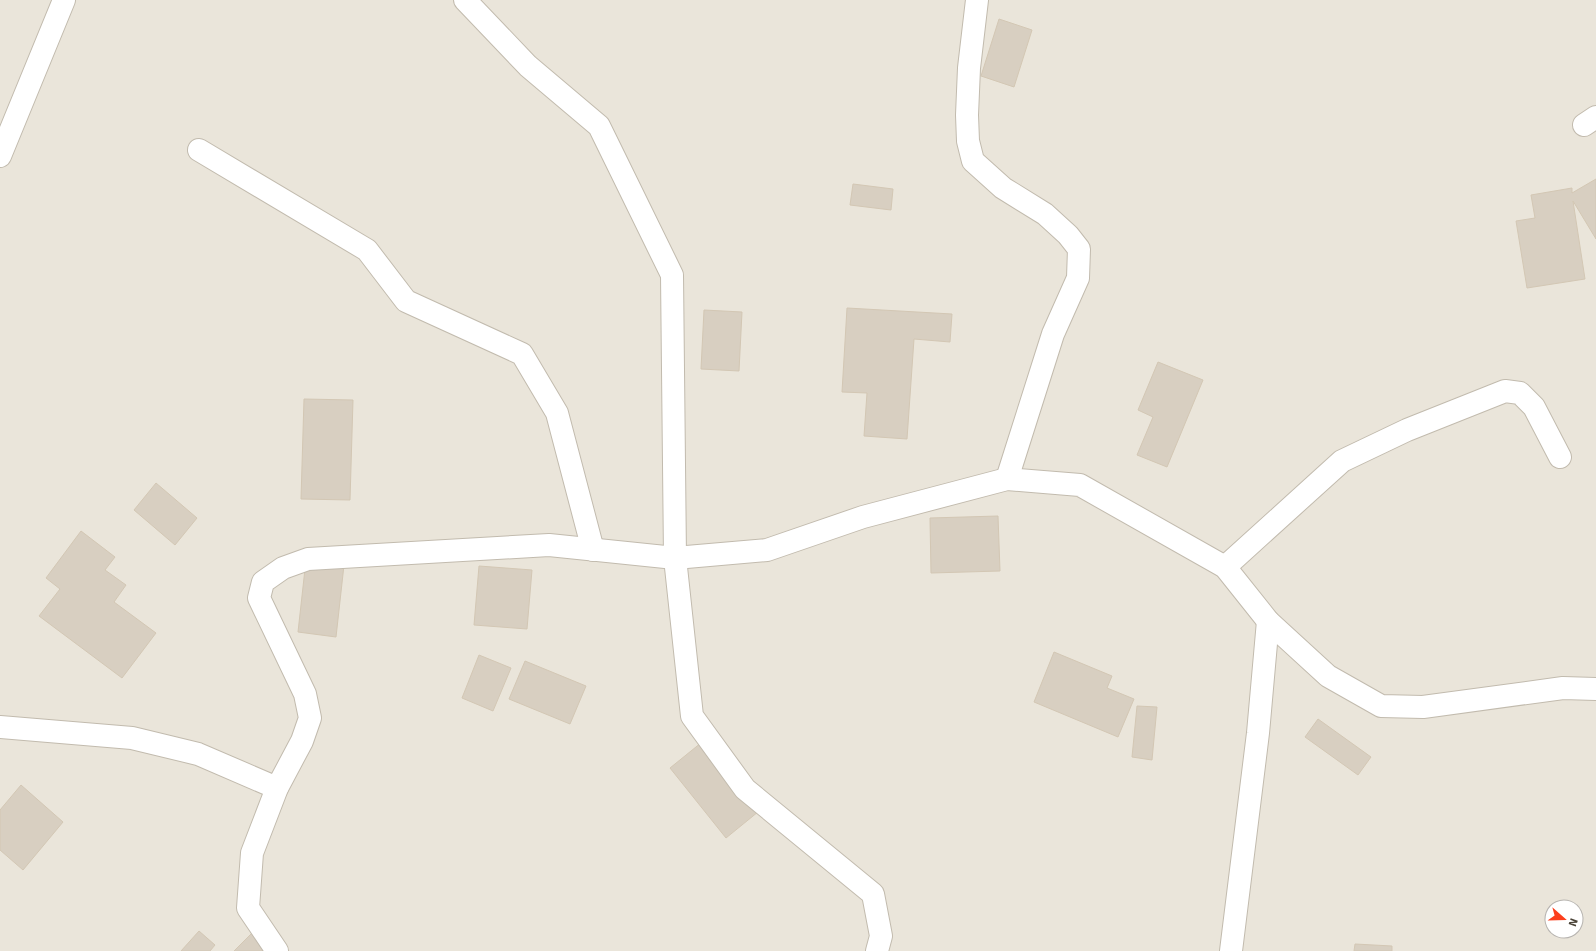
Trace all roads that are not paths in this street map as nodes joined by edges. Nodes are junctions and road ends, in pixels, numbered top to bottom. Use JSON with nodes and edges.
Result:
{"nodes":[{"id":1,"x":64,"y":0,"type":"edge"},
{"id":2,"x":465,"y":0,"type":"edge"},
{"id":3,"x":977,"y":0,"type":"edge"},
{"id":4,"x":199,"y":150,"type":"dead end"},
{"id":5,"x":0,"y":156,"type":"edge"},
{"id":6,"x":1560,"y":457,"type":"dead end"},
{"id":7,"x":1007,"y":479,"type":"junction"},
{"id":8,"x":593,"y":550,"type":"junction"},
{"id":9,"x":675,"y":558,"type":"junction"},
{"id":10,"x":1225,"y":567,"type":"junction"},
{"id":11,"x":1268,"y":621,"type":"junction"},
{"id":12,"x":1596,"y":689,"type":"edge"},
{"id":13,"x":0,"y":727,"type":"edge"},
{"id":14,"x":277,"y":788,"type":"junction"},
{"id":15,"x":278,"y":951,"type":"edge"},
{"id":16,"x":877,"y":951,"type":"edge"},
{"id":17,"x":1231,"y":951,"type":"edge"}],
"edges":[{"from":1,"to":5,"type":"street"},
{"from":2,"to":9,"type":"street"},
{"from":3,"to":7,"type":"street"},
{"from":4,"to":8,"type":"street"},
{"from":6,"to":10,"type":"street"},
{"from":7,"to":9,"type":"street"},
{"from":7,"to":10,"type":"street"},
{"from":8,"to":9,"type":"street"},
{"from":8,"to":14,"type":"street"},
{"from":9,"to":16,"type":"street"},
{"from":10,"to":11,"type":"street"},
{"from":11,"to":12,"type":"street"},
{"from":11,"to":17,"type":"street"},
{"from":13,"to":14,"type":"street"},
{"from":14,"to":15,"type":"street"}]}
